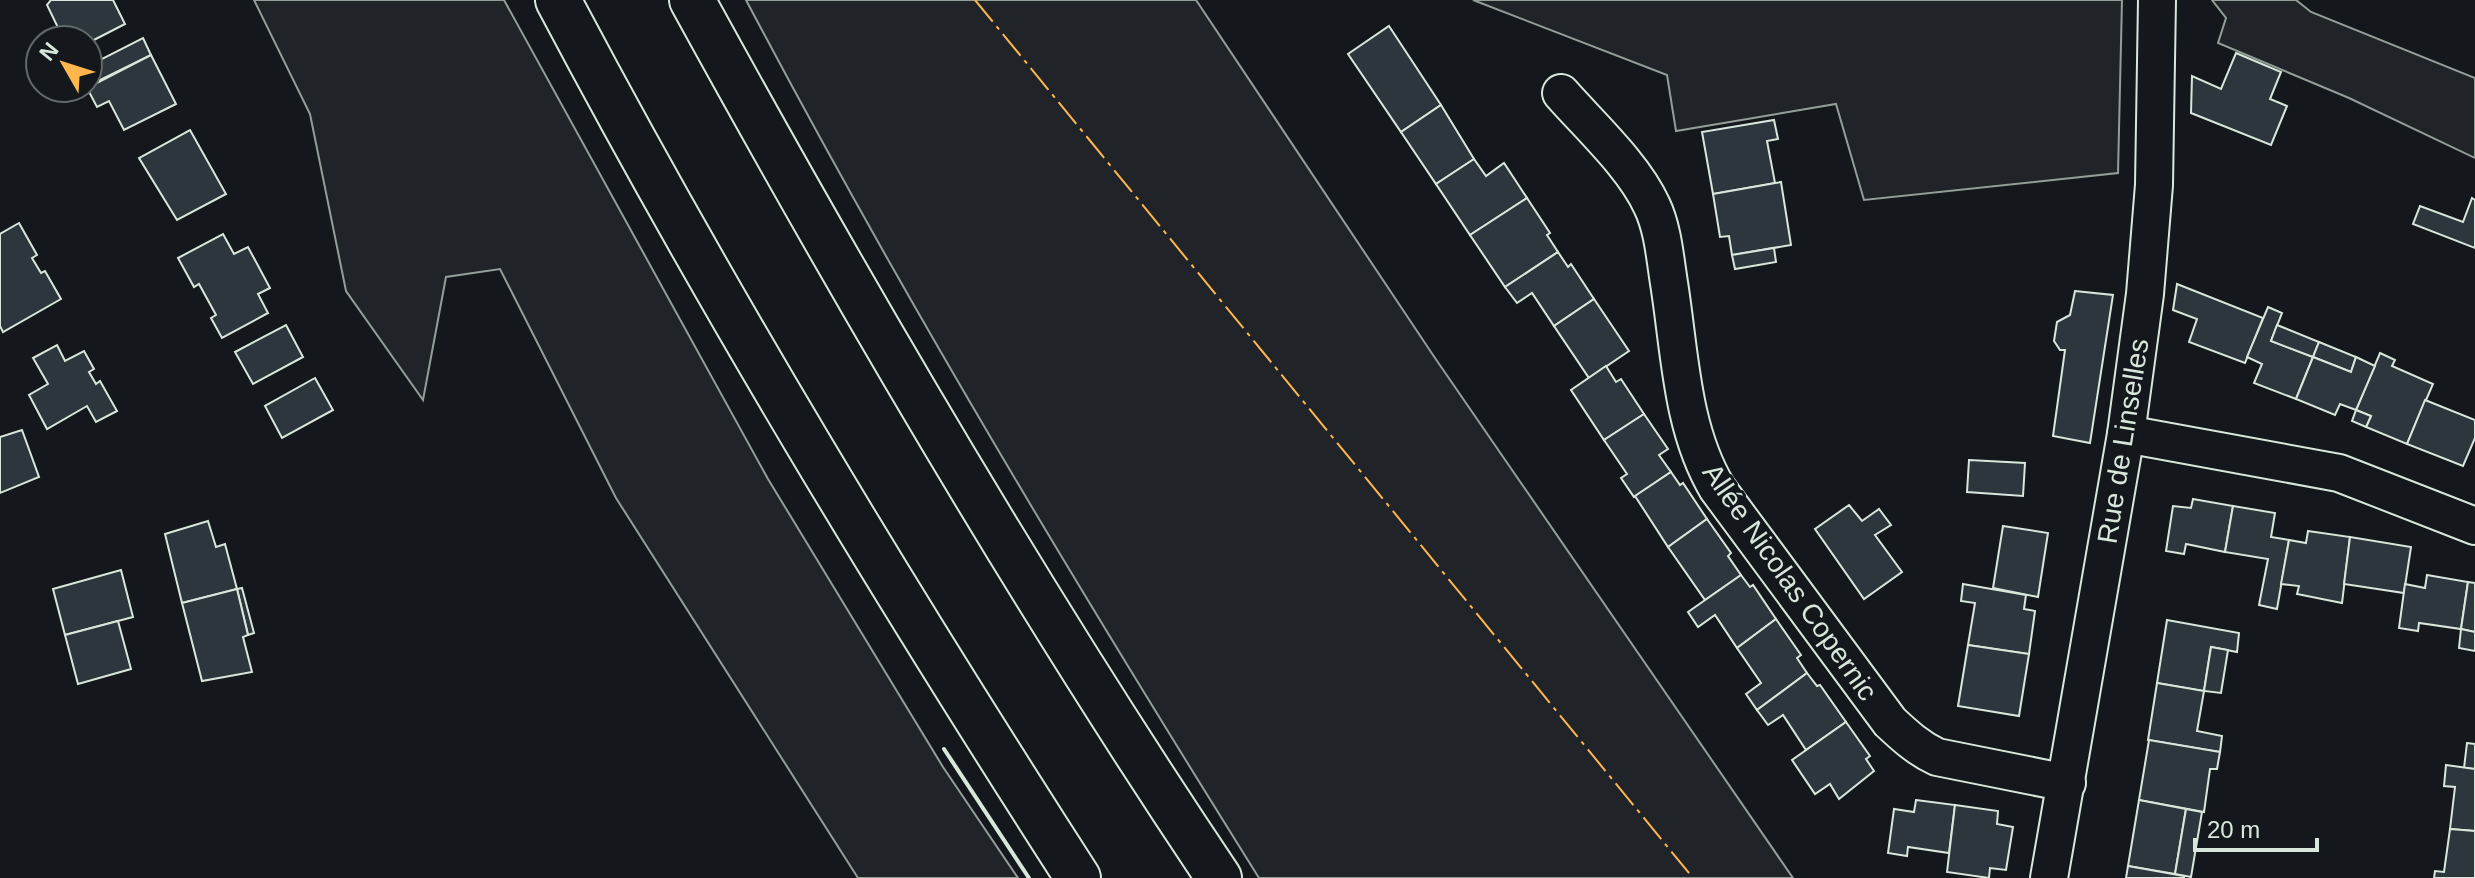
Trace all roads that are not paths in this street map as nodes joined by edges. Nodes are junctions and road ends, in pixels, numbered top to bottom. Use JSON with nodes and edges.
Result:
{"nodes":[{"id":1,"x":558,"y":0,"type":"edge"},
{"id":2,"x":692,"y":0,"type":"edge"},
{"id":3,"x":2157,"y":0,"type":"edge"},
{"id":4,"x":1561,"y":93,"type":"dead end"},
{"id":5,"x":2126,"y":434,"type":"junction"},
{"id":6,"x":2475,"y":526,"type":"edge"},
{"id":7,"x":2067,"y":783,"type":"junction"},
{"id":8,"x":1078,"y":878,"type":"edge"},
{"id":9,"x":1219,"y":878,"type":"edge"},
{"id":10,"x":2049,"y":878,"type":"edge"}],
"edges":[{"from":1,"to":8,"type":"highway"},
{"from":2,"to":9,"type":"highway"},
{"from":3,"to":5,"type":"street","name":"Rue de Linselles"},
{"from":4,"to":7,"type":"street","name":"Allée Nicolas Copernic"},
{"from":5,"to":6,"type":"street"},
{"from":5,"to":7,"type":"street","name":"Rue de Linselles"},
{"from":7,"to":10,"type":"street","name":"Rue de Linselles"}]}
